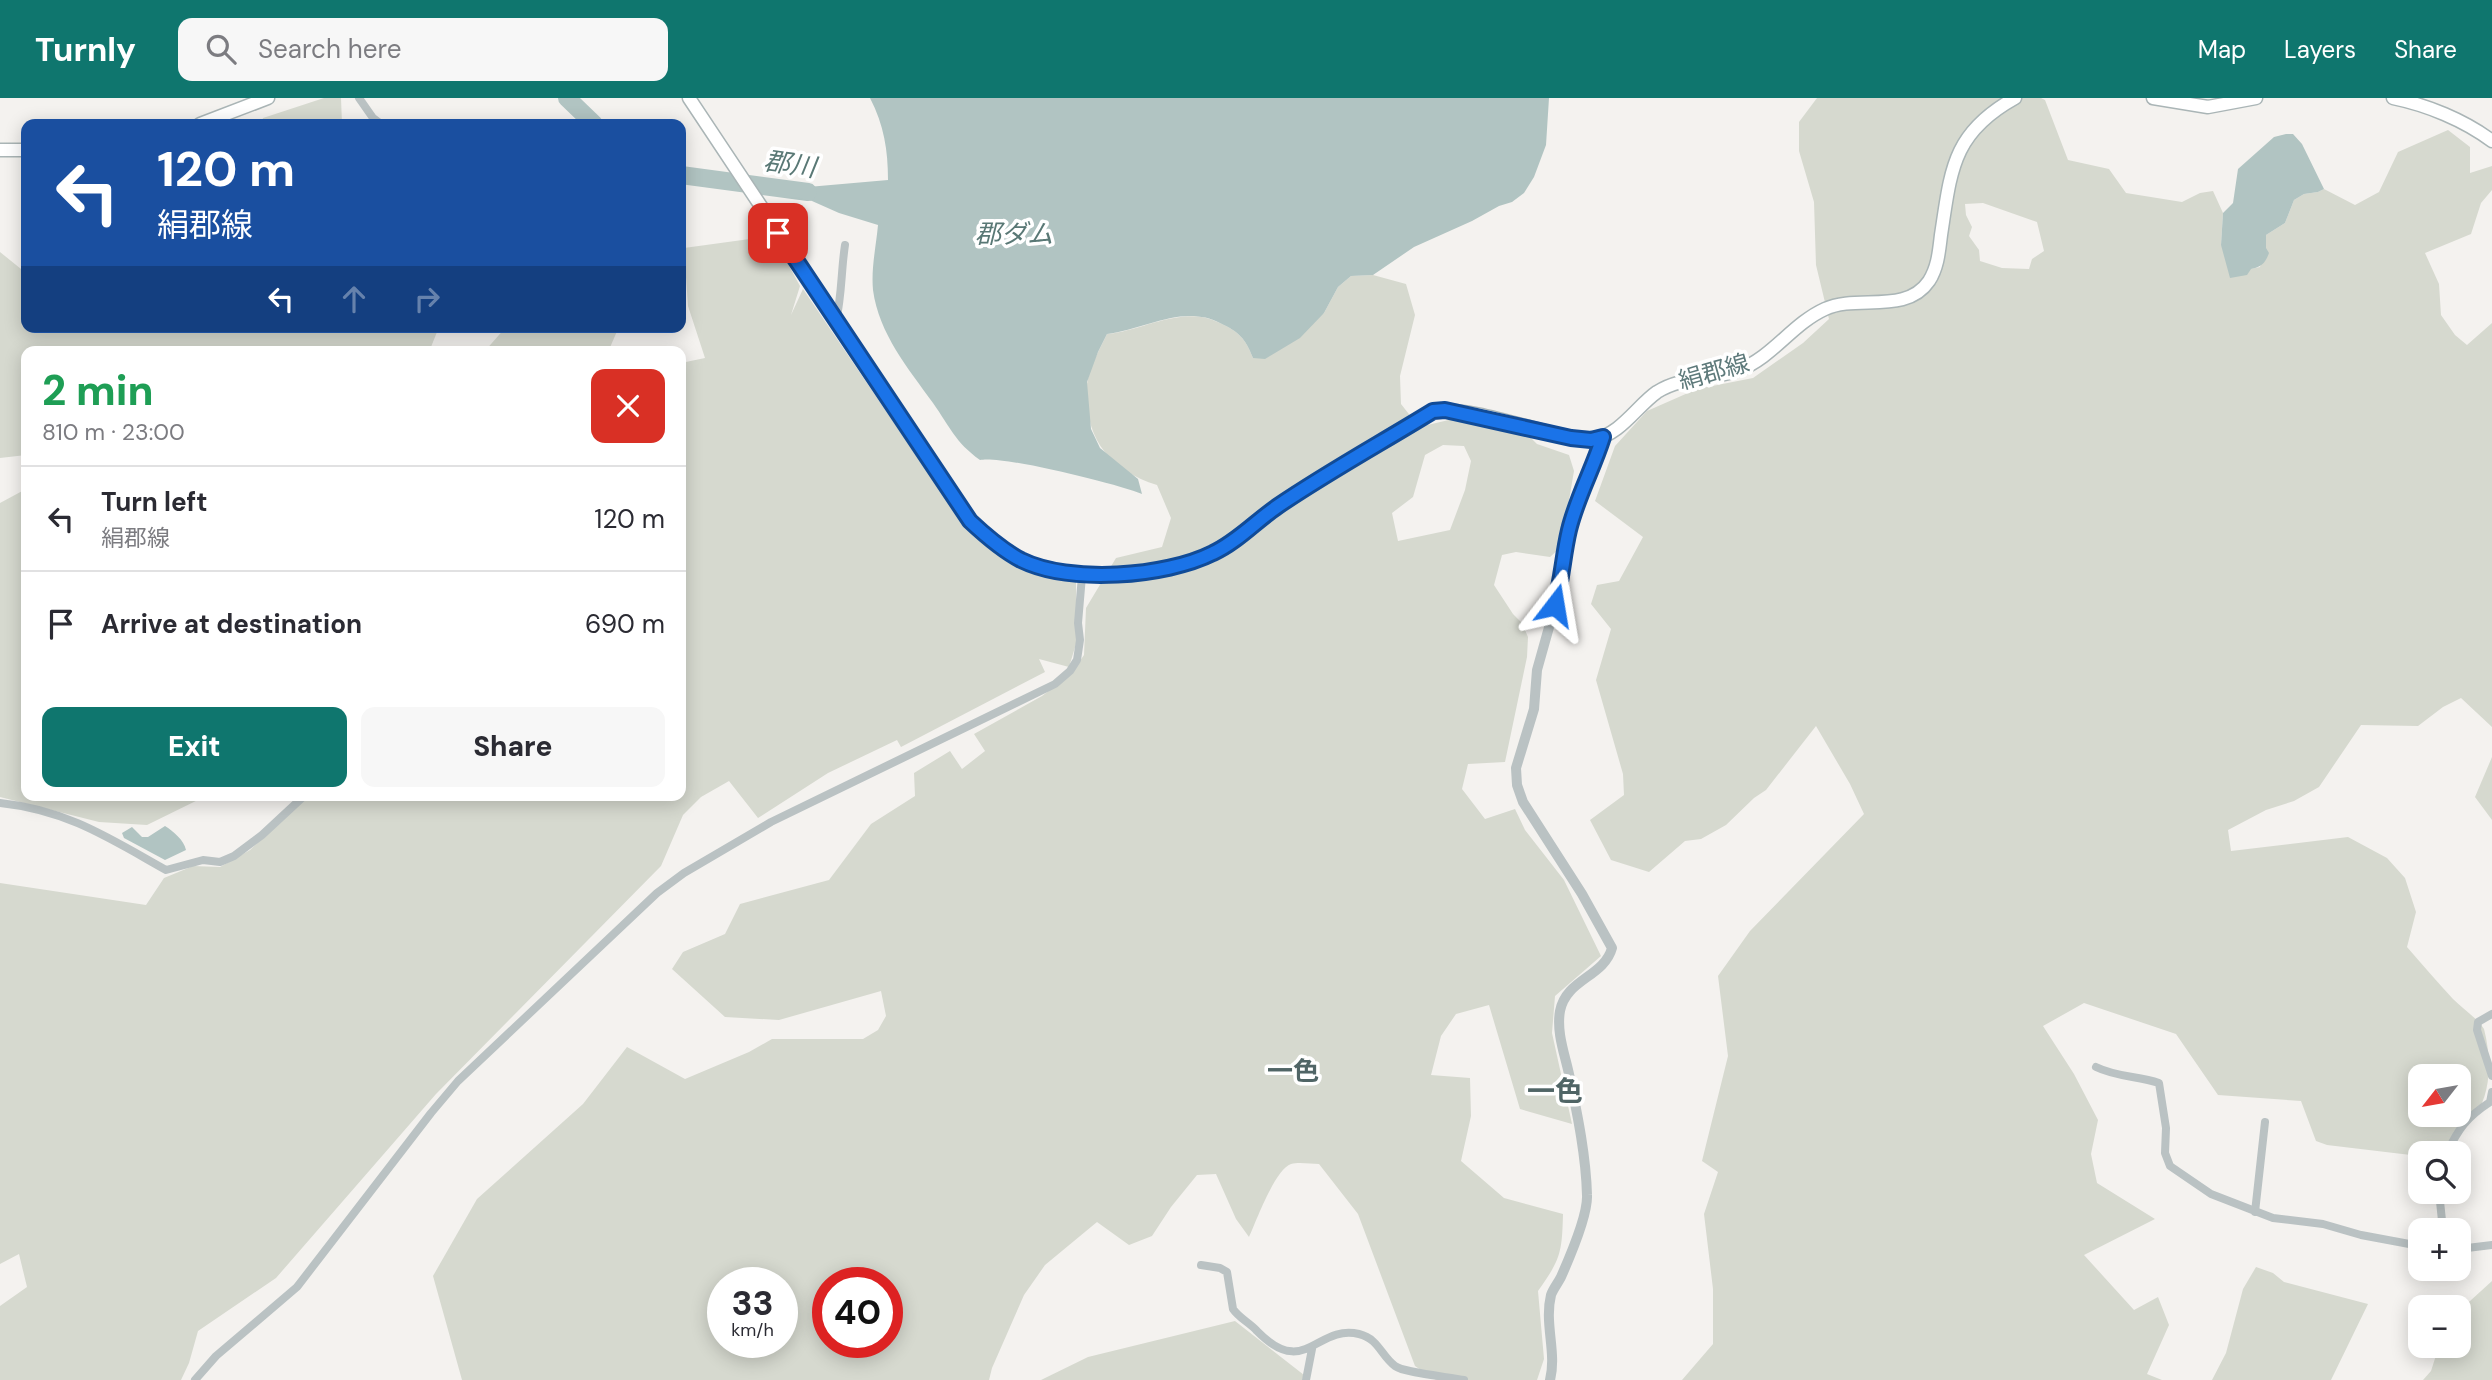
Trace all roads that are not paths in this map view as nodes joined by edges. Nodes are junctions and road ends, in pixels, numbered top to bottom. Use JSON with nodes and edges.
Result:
{"nodes":[{"id":1,"x":268,"y":98,"type":"edge"},
{"id":2,"x":359,"y":98,"type":"edge"},
{"id":3,"x":690,"y":98,"type":"edge"},
{"id":4,"x":2015,"y":98,"type":"edge"},
{"id":5,"x":2153,"y":98,"type":"edge"},
{"id":6,"x":2256,"y":98,"type":"edge"},
{"id":7,"x":2393,"y":98,"type":"edge"},
{"id":8,"x":213,"y":119,"type":"edge"},
{"id":9,"x":374,"y":119,"type":"edge"},
{"id":10,"x":2492,"y":141,"type":"edge"},
{"id":11,"x":0,"y":150,"type":"edge"},
{"id":12,"x":21,"y":150,"type":"edge"},
{"id":13,"x":845,"y":245,"type":"dead end"},
{"id":14,"x":836,"y":321,"type":"junction"},
{"id":15,"x":1603,"y":437,"type":"junction"},
{"id":16,"x":1082,"y":576,"type":"junction"},
{"id":17,"x":300,"y":801,"type":"edge"},
{"id":18,"x":0,"y":803,"type":"edge"},
{"id":19,"x":2492,"y":1014,"type":"edge"},
{"id":20,"x":2095,"y":1067,"type":"dead end"},
{"id":21,"x":2492,"y":1076,"type":"edge"},
{"id":22,"x":2492,"y":1092,"type":"edge"},
{"id":23,"x":2265,"y":1122,"type":"dead end"},
{"id":24,"x":2452,"y":1141,"type":"edge"},
{"id":25,"x":2255,"y":1212,"type":"junction"},
{"id":26,"x":2408,"y":1244,"type":"edge"},
{"id":27,"x":2492,"y":1245,"type":"edge"},
{"id":28,"x":2471,"y":1248,"type":"edge"},
{"id":29,"x":1201,"y":1265,"type":"dead end"},
{"id":30,"x":1312,"y":1349,"type":"junction"},
{"id":31,"x":195,"y":1380,"type":"edge"},
{"id":32,"x":1306,"y":1380,"type":"edge"},
{"id":33,"x":1464,"y":1380,"type":"edge"},
{"id":34,"x":1550,"y":1380,"type":"edge"}],
"edges":[{"from":1,"to":8,"type":"main road"},
{"from":2,"to":9,"type":"street"},
{"from":3,"to":14,"type":"main road"},
{"from":4,"to":15,"type":"main road","name":"絹郡線"},
{"from":5,"to":6,"type":"main road"},
{"from":7,"to":10,"type":"main road"},
{"from":11,"to":12,"type":"main road"},
{"from":13,"to":14,"type":"street"},
{"from":14,"to":16,"type":"main road"},
{"from":15,"to":16,"type":"main road"},
{"from":15,"to":34,"type":"street"},
{"from":16,"to":31,"type":"street"},
{"from":17,"to":18,"type":"street"},
{"from":19,"to":21,"type":"street"},
{"from":20,"to":25,"type":"street"},
{"from":22,"to":24,"type":"street"},
{"from":23,"to":25,"type":"street"},
{"from":25,"to":26,"type":"street"},
{"from":27,"to":28,"type":"street"},
{"from":29,"to":30,"type":"street"},
{"from":30,"to":32,"type":"street"},
{"from":30,"to":33,"type":"street"}]}
